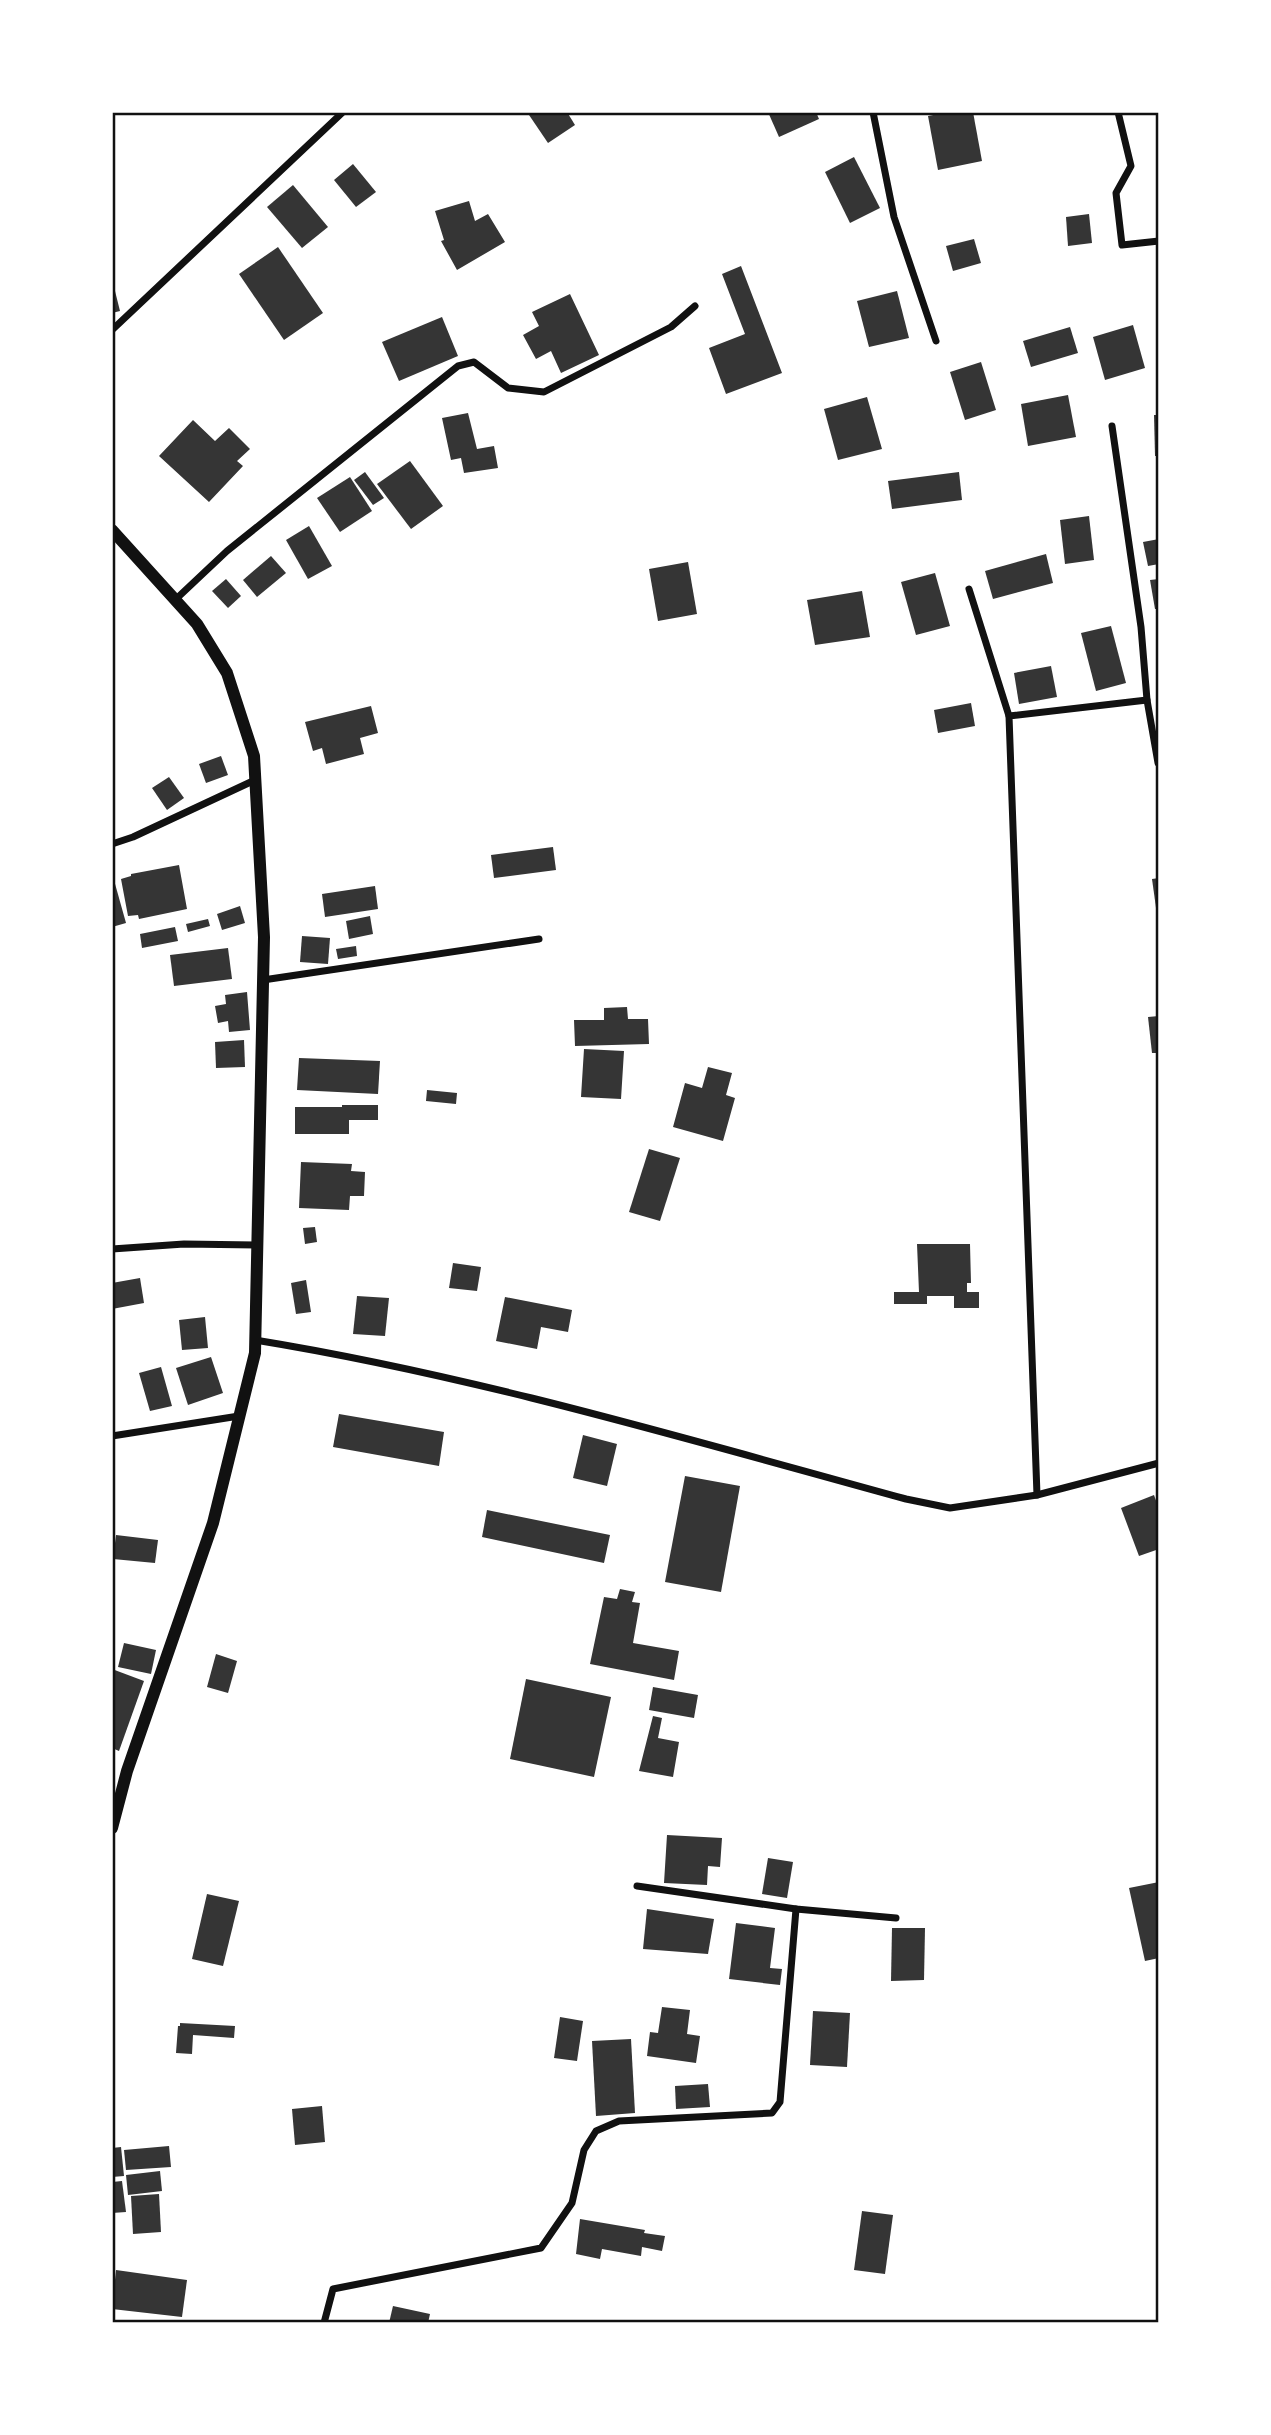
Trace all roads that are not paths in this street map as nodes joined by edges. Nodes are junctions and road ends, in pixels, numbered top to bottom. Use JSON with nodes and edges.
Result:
{"nodes":[{"id":1,"x":343,"y":112,"type":"edge"},
{"id":2,"x":873,"y":112,"type":"edge"},
{"id":3,"x":1118,"y":112,"type":"edge"},
{"id":4,"x":1159,"y":241,"type":"edge"},
{"id":5,"x":695,"y":306,"type":"dead end"},
{"id":6,"x":112,"y":330,"type":"edge"},
{"id":7,"x":936,"y":341,"type":"dead end"},
{"id":8,"x":1112,"y":426,"type":"dead end"},
{"id":9,"x":112,"y":530,"type":"edge"},
{"id":10,"x":969,"y":589,"type":"dead end"},
{"id":11,"x":176,"y":600,"type":"junction"},
{"id":12,"x":1147,"y":700,"type":"junction"},
{"id":13,"x":1009,"y":716,"type":"junction"},
{"id":14,"x":1158,"y":763,"type":"edge"},
{"id":15,"x":256,"y":780,"type":"junction"},
{"id":16,"x":112,"y":844,"type":"edge"},
{"id":17,"x":539,"y":939,"type":"dead end"},
{"id":18,"x":263,"y":980,"type":"junction"},
{"id":19,"x":257,"y":1245,"type":"junction"},
{"id":20,"x":112,"y":1250,"type":"edge"},
{"id":21,"x":255,"y":1340,"type":"junction"},
{"id":22,"x":239,"y":1416,"type":"junction"},
{"id":23,"x":112,"y":1436,"type":"edge"},
{"id":24,"x":1159,"y":1462,"type":"edge"},
{"id":25,"x":1037,"y":1495,"type":"junction"},
{"id":26,"x":112,"y":1828,"type":"edge"},
{"id":27,"x":637,"y":1886,"type":"dead end"},
{"id":28,"x":796,"y":1909,"type":"junction"},
{"id":29,"x":896,"y":1918,"type":"dead end"},
{"id":30,"x":324,"y":2323,"type":"edge"}],
"edges":[{"from":1,"to":6,"type":"street"},
{"from":2,"to":7,"type":"street"},
{"from":3,"to":4,"type":"street"},
{"from":5,"to":11,"type":"street"},
{"from":8,"to":12,"type":"street"},
{"from":9,"to":11,"type":"street"},
{"from":10,"to":13,"type":"street"},
{"from":11,"to":15,"type":"street"},
{"from":12,"to":13,"type":"street"},
{"from":12,"to":14,"type":"street"},
{"from":13,"to":25,"type":"street"},
{"from":15,"to":16,"type":"street"},
{"from":15,"to":18,"type":"street"},
{"from":17,"to":18,"type":"street"},
{"from":18,"to":19,"type":"street"},
{"from":19,"to":20,"type":"street"},
{"from":19,"to":21,"type":"street"},
{"from":21,"to":22,"type":"street"},
{"from":21,"to":25,"type":"street"},
{"from":22,"to":23,"type":"street"},
{"from":22,"to":26,"type":"street"},
{"from":24,"to":25,"type":"street"},
{"from":27,"to":28,"type":"street"},
{"from":28,"to":29,"type":"street"},
{"from":28,"to":30,"type":"street"}]}
